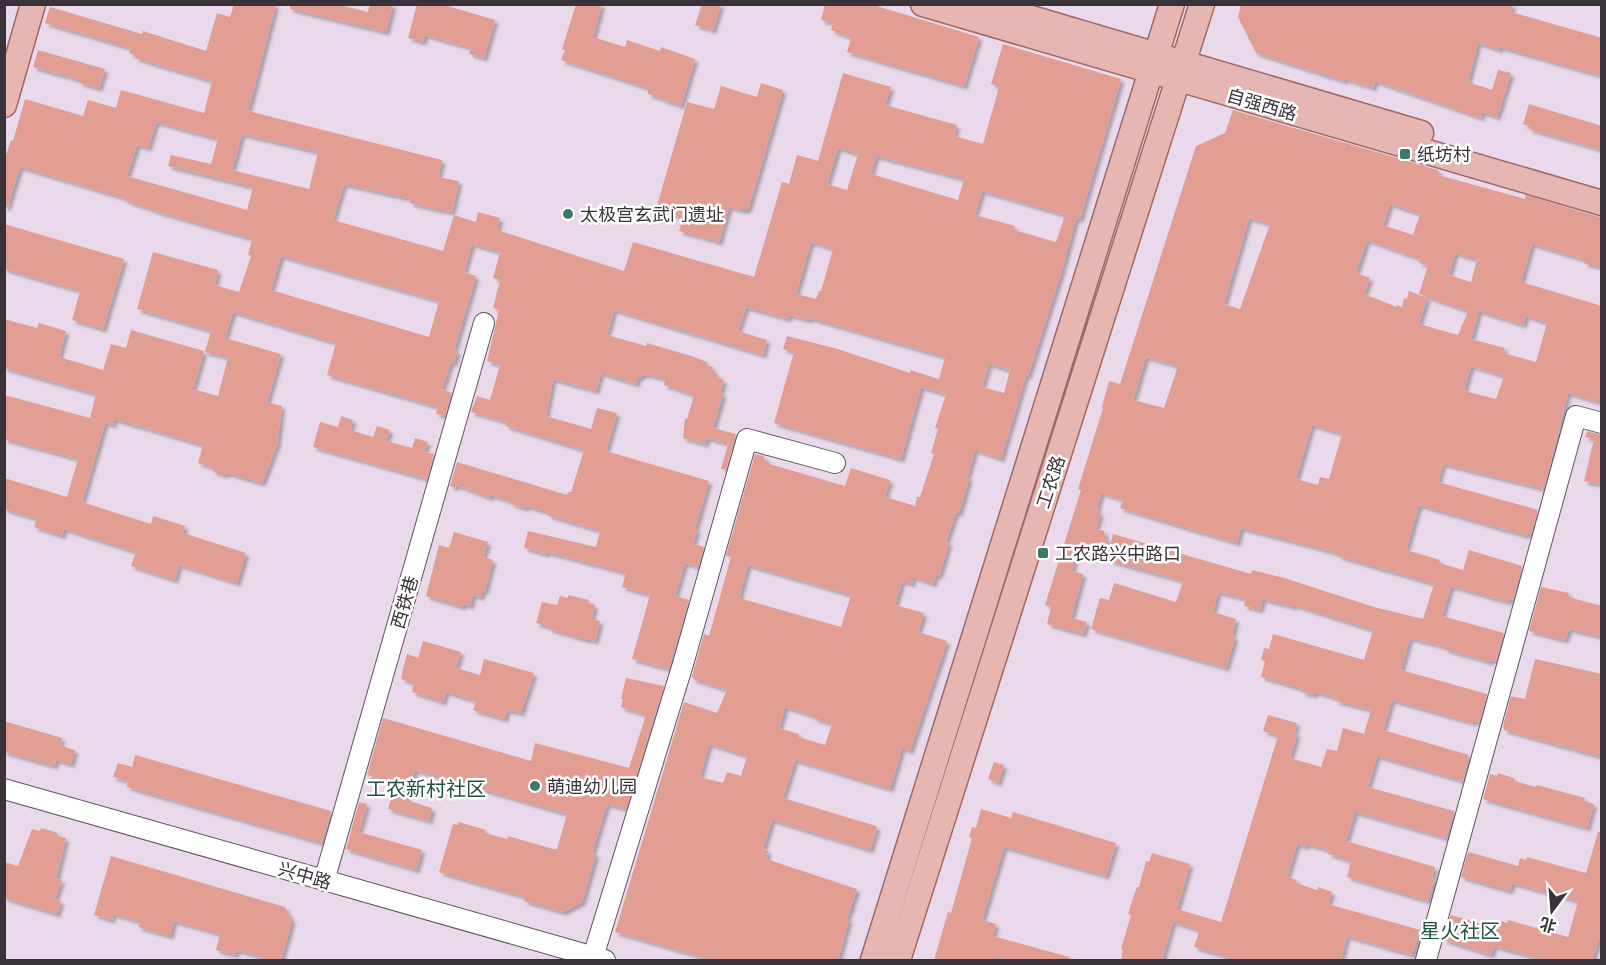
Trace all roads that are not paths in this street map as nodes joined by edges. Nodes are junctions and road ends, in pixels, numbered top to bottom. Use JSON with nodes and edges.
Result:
{"nodes":[{"id":1,"x":17,"y":4,"type":"edge"},
{"id":2,"x":33,"y":4,"type":"edge"},
{"id":3,"x":923,"y":4,"type":"edge"},
{"id":4,"x":984,"y":4,"type":"edge"},
{"id":5,"x":1172,"y":4,"type":"edge"},
{"id":6,"x":1202,"y":4,"type":"edge"},
{"id":7,"x":4,"y":50,"type":"edge"},
{"id":8,"x":1155,"y":62,"type":"junction"},
{"id":9,"x":1180,"y":70,"type":"junction"},
{"id":10,"x":4,"y":105,"type":"edge"},
{"id":11,"x":1602,"y":186,"type":"edge"},
{"id":12,"x":1602,"y":203,"type":"edge"},
{"id":13,"x":484,"y":323,"type":"dead end"},
{"id":14,"x":1602,"y":423,"type":"edge"},
{"id":15,"x":835,"y":463,"type":"dead end"},
{"id":16,"x":4,"y":789,"type":"edge"},
{"id":17,"x":324,"y":880,"type":"junction"},
{"id":18,"x":599,"y":959,"type":"edge"},
{"id":19,"x":873,"y":960,"type":"edge"},
{"id":20,"x":902,"y":960,"type":"edge"},
{"id":21,"x":1426,"y":960,"type":"edge"}],
"edges":[{"from":1,"to":7,"type":"main road"},
{"from":2,"to":10,"type":"main road"},
{"from":3,"to":8,"type":"main road","name":"自强西路"},
{"from":4,"to":8,"type":"main road","name":"自强西路"},
{"from":5,"to":8,"type":"main road","name":"工农路"},
{"from":6,"to":9,"type":"main road","name":"工农路"},
{"from":8,"to":9,"type":"main road","name":"自强西路"},
{"from":8,"to":19,"type":"main road","name":"工农路"},
{"from":9,"to":11,"type":"main road","name":"自强西路"},
{"from":9,"to":12,"type":"main road","name":"自强西路"},
{"from":9,"to":20,"type":"main road","name":"工农路"},
{"from":13,"to":17,"type":"street","name":"西铁巷"},
{"from":14,"to":21,"type":"street"},
{"from":15,"to":18,"type":"street"},
{"from":16,"to":17,"type":"street","name":"兴中路"},
{"from":17,"to":18,"type":"street","name":"兴中路"}]}
